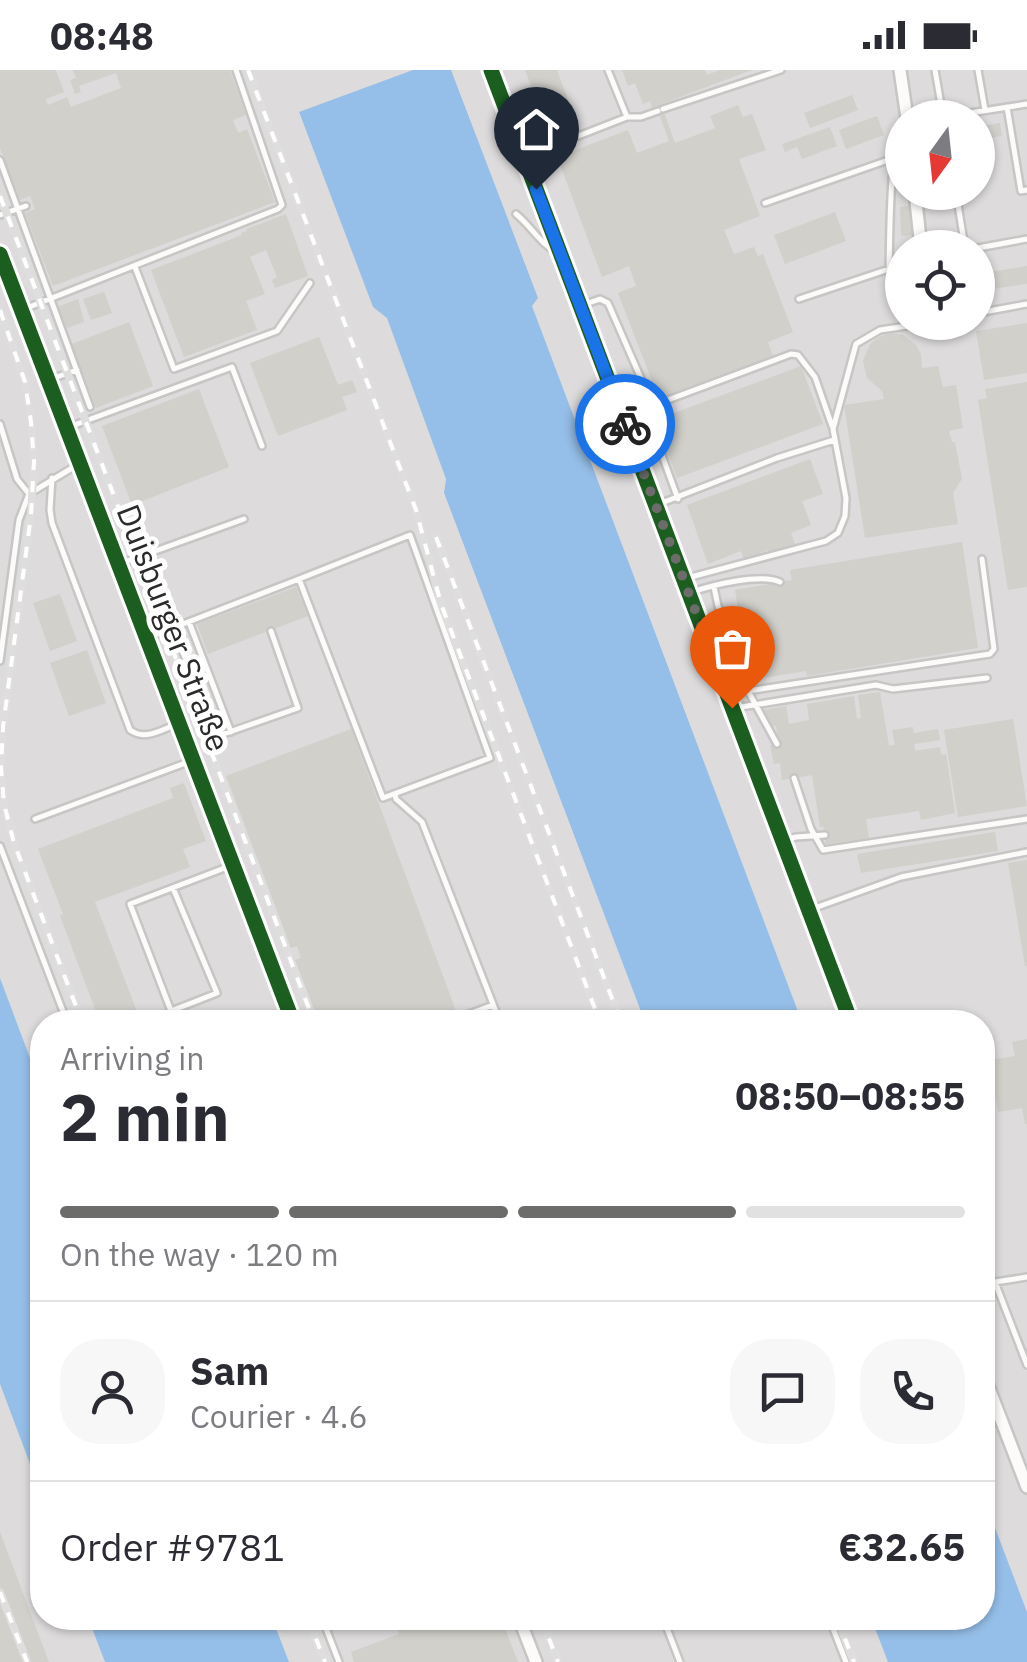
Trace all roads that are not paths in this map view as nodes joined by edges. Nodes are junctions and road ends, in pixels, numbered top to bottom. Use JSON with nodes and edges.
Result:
{"nodes":[{"id":1,"x":236,"y":70,"type":"edge"},
{"id":2,"x":491,"y":70,"type":"edge"},
{"id":3,"x":608,"y":70,"type":"edge"},
{"id":4,"x":781,"y":70,"type":"edge"},
{"id":5,"x":900,"y":70,"type":"edge"},
{"id":6,"x":936,"y":70,"type":"edge"},
{"id":7,"x":978,"y":70,"type":"edge"},
{"id":8,"x":904,"y":100,"type":"edge"},
{"id":9,"x":939,"y":100,"type":"edge"},
{"id":10,"x":983,"y":100,"type":"edge"},
{"id":11,"x":1027,"y":104,"type":"edge"},
{"id":12,"x":1007,"y":107,"type":"junction"},
{"id":13,"x":995,"y":109,"type":"edge"},
{"id":14,"x":627,"y":117,"type":"junction"},
{"id":15,"x":524,"y":157,"type":"junction"},
{"id":16,"x":0,"y":160,"type":"edge"},
{"id":17,"x":885,"y":161,"type":"edge"},
{"id":18,"x":1027,"y":190,"type":"edge"},
{"id":19,"x":765,"y":203,"type":"dead end"},
{"id":20,"x":26,"y":206,"type":"dead end"},
{"id":21,"x":18,"y":208,"type":"junction"},
{"id":22,"x":892,"y":210,"type":"edge"},
{"id":23,"x":516,"y":214,"type":"dead end"},
{"id":24,"x":0,"y":215,"type":"edge"},
{"id":25,"x":1027,"y":239,"type":"edge"},
{"id":26,"x":995,"y":245,"type":"edge"},
{"id":27,"x":560,"y":252,"type":"junction"},
{"id":28,"x":0,"y":254,"type":"edge"},
{"id":29,"x":135,"y":266,"type":"junction"},
{"id":30,"x":310,"y":283,"type":"dead end"},
{"id":31,"x":51,"y":299,"type":"junction"},
{"id":32,"x":799,"y":299,"type":"dead end"},
{"id":33,"x":1027,"y":304,"type":"edge"},
{"id":34,"x":580,"y":307,"type":"junction"},
{"id":35,"x":21,"y":310,"type":"junction"},
{"id":36,"x":995,"y":310,"type":"edge"},
{"id":37,"x":885,"y":329,"type":"edge"},
{"id":38,"x":77,"y":370,"type":"junction"},
{"id":39,"x":48,"y":380,"type":"junction"},
{"id":40,"x":653,"y":406,"type":"junction"},
{"id":41,"x":90,"y":407,"type":"dead end"},
{"id":42,"x":645,"y":409,"type":"junction"},
{"id":43,"x":622,"y":417,"type":"junction"},
{"id":44,"x":0,"y":424,"type":"edge"},
{"id":45,"x":66,"y":428,"type":"junction"},
{"id":46,"x":833,"y":429,"type":"junction"},
{"id":47,"x":834,"y":440,"type":"junction"},
{"id":48,"x":262,"y":446,"type":"dead end"},
{"id":49,"x":661,"y":452,"type":"junction"},
{"id":50,"x":638,"y":460,"type":"junction"},
{"id":51,"x":80,"y":464,"type":"junction"},
{"id":52,"x":52,"y":478,"type":"junction"},
{"id":53,"x":29,"y":494,"type":"junction"},
{"id":54,"x":678,"y":499,"type":"junction"},
{"id":55,"x":656,"y":505,"type":"junction"},
{"id":56,"x":244,"y":519,"type":"dead end"},
{"id":57,"x":982,"y":560,"type":"dead end"},
{"id":58,"x":119,"y":564,"type":"junction"},
{"id":59,"x":299,"y":579,"type":"junction"},
{"id":60,"x":684,"y":579,"type":"junction"},
{"id":61,"x":780,"y":582,"type":"dead end"},
{"id":62,"x":714,"y":587,"type":"junction"},
{"id":63,"x":688,"y":593,"type":"junction"},
{"id":64,"x":189,"y":622,"type":"junction"},
{"id":65,"x":174,"y":627,"type":"junction"},
{"id":66,"x":271,"y":631,"type":"dead end"},
{"id":67,"x":2,"y":638,"type":"edge"},
{"id":68,"x":147,"y":638,"type":"junction"},
{"id":69,"x":0,"y":662,"type":"edge"},
{"id":70,"x":987,"y":678,"type":"dead end"},
{"id":71,"x":745,"y":692,"type":"junction"},
{"id":72,"x":727,"y":694,"type":"junction"},
{"id":73,"x":755,"y":704,"type":"junction"},
{"id":74,"x":732,"y":708,"type":"junction"},
{"id":75,"x":180,"y":723,"type":"junction"},
{"id":76,"x":231,"y":732,"type":"junction"},
{"id":77,"x":776,"y":744,"type":"dead end"},
{"id":78,"x":194,"y":760,"type":"junction"},
{"id":79,"x":794,"y":778,"type":"dead end"},
{"id":80,"x":395,"y":794,"type":"junction"},
{"id":81,"x":35,"y":819,"type":"dead end"},
{"id":82,"x":1027,"y":819,"type":"edge"},
{"id":83,"x":824,"y":835,"type":"dead end"},
{"id":84,"x":816,"y":836,"type":"junction"},
{"id":85,"x":782,"y":841,"type":"junction"},
{"id":86,"x":0,"y":846,"type":"edge"},
{"id":87,"x":1027,"y":852,"type":"edge"},
{"id":88,"x":233,"y":865,"type":"junction"},
{"id":89,"x":173,"y":888,"type":"junction"},
{"id":90,"x":809,"y":910,"type":"junction"},
{"id":91,"x":493,"y":1005,"type":"junction"},
{"id":92,"x":62,"y":1010,"type":"edge"},
{"id":93,"x":171,"y":1010,"type":"edge"},
{"id":94,"x":174,"y":1010,"type":"edge"},
{"id":95,"x":288,"y":1010,"type":"edge"},
{"id":96,"x":480,"y":1010,"type":"edge"},
{"id":97,"x":495,"y":1010,"type":"edge"},
{"id":98,"x":846,"y":1010,"type":"edge"},
{"id":99,"x":1027,"y":1276,"type":"edge"},
{"id":100,"x":1027,"y":1336,"type":"edge"},
{"id":101,"x":1017,"y":1338,"type":"junction"},
{"id":102,"x":1027,"y":1365,"type":"edge"},
{"id":103,"x":995,"y":1404,"type":"edge"},
{"id":104,"x":1027,"y":1487,"type":"edge"},
{"id":105,"x":327,"y":1630,"type":"edge"},
{"id":106,"x":524,"y":1630,"type":"edge"},
{"id":107,"x":668,"y":1630,"type":"edge"},
{"id":108,"x":834,"y":1630,"type":"edge"},
{"id":109,"x":339,"y":1662,"type":"edge"},
{"id":110,"x":536,"y":1662,"type":"edge"},
{"id":111,"x":680,"y":1662,"type":"edge"},
{"id":112,"x":846,"y":1662,"type":"edge"}],
"edges":[{"from":1,"to":29,"type":"lane"},
{"from":2,"to":15,"type":"street"},
{"from":3,"to":14,"type":"lane"},
{"from":4,"to":14,"type":"lane"},
{"from":5,"to":8,"type":"street"},
{"from":6,"to":9,"type":"lane"},
{"from":7,"to":10,"type":"lane"},
{"from":11,"to":12,"type":"lane"},
{"from":12,"to":13,"type":"lane"},
{"from":12,"to":18,"type":"lane"},
{"from":14,"to":15,"type":"lane"},
{"from":15,"to":27,"type":"street"},
{"from":16,"to":21,"type":"lane"},
{"from":17,"to":19,"type":"lane"},
{"from":20,"to":21,"type":"lane"},
{"from":21,"to":24,"type":"lane"},
{"from":21,"to":31,"type":"lane"},
{"from":22,"to":32,"type":"lane"},
{"from":23,"to":27,"type":"lane"},
{"from":25,"to":26,"type":"lane"},
{"from":27,"to":34,"type":"street"},
{"from":28,"to":35,"type":"street","name":"Duisburger Straße"},
{"from":29,"to":30,"type":"lane"},
{"from":29,"to":31,"type":"lane"},
{"from":31,"to":35,"type":"lane"},
{"from":31,"to":38,"type":"lane"},
{"from":33,"to":36,"type":"lane"},
{"from":34,"to":40,"type":"lane"},
{"from":34,"to":43,"type":"street"},
{"from":35,"to":39,"type":"street","name":"Duisburger Straße"},
{"from":37,"to":46,"type":"lane"},
{"from":38,"to":39,"type":"lane"},
{"from":38,"to":41,"type":"lane"},
{"from":39,"to":45,"type":"street","name":"Duisburger Straße"},
{"from":40,"to":42,"type":"lane"},
{"from":40,"to":46,"type":"lane"},
{"from":42,"to":43,"type":"lane"},
{"from":42,"to":49,"type":"lane"},
{"from":43,"to":50,"type":"street"},
{"from":44,"to":53,"type":"lane"},
{"from":45,"to":48,"type":"lane"},
{"from":45,"to":51,"type":"street","name":"Duisburger Straße"},
{"from":46,"to":47,"type":"lane"},
{"from":47,"to":54,"type":"lane"},
{"from":47,"to":60,"type":"lane"},
{"from":49,"to":50,"type":"lane"},
{"from":49,"to":54,"type":"lane"},
{"from":50,"to":55,"type":"street"},
{"from":51,"to":52,"type":"lane"},
{"from":51,"to":58,"type":"street","name":"Duisburger Straße"},
{"from":52,"to":53,"type":"lane"},
{"from":52,"to":75,"type":"lane"},
{"from":53,"to":67,"type":"lane"},
{"from":54,"to":55,"type":"lane"},
{"from":55,"to":60,"type":"street"},
{"from":56,"to":58,"type":"lane"},
{"from":57,"to":71,"type":"lane"},
{"from":58,"to":68,"type":"street","name":"Duisburger Straße"},
{"from":59,"to":64,"type":"lane"},
{"from":59,"to":80,"type":"lane"},
{"from":59,"to":80,"type":"lane"},
{"from":60,"to":63,"type":"street"},
{"from":61,"to":62,"type":"lane"},
{"from":62,"to":63,"type":"lane"},
{"from":62,"to":71,"type":"lane"},
{"from":63,"to":72,"type":"street"},
{"from":64,"to":65,"type":"lane"},
{"from":64,"to":76,"type":"lane"},
{"from":65,"to":68,"type":"lane"},
{"from":65,"to":76,"type":"lane"},
{"from":66,"to":76,"type":"lane"},
{"from":67,"to":69,"type":"lane"},
{"from":68,"to":75,"type":"street","name":"Duisburger Straße"},
{"from":70,"to":73,"type":"lane"},
{"from":71,"to":72,"type":"lane"},
{"from":71,"to":73,"type":"lane"},
{"from":72,"to":74,"type":"street"},
{"from":73,"to":74,"type":"lane"},
{"from":73,"to":77,"type":"lane"},
{"from":74,"to":85,"type":"street"},
{"from":75,"to":78,"type":"street","name":"Duisburger Straße"},
{"from":78,"to":81,"type":"lane"},
{"from":78,"to":88,"type":"street","name":"Duisburger Straße"},
{"from":79,"to":84,"type":"lane"},
{"from":80,"to":91,"type":"lane"},
{"from":82,"to":84,"type":"lane"},
{"from":83,"to":84,"type":"lane"},
{"from":84,"to":85,"type":"lane"},
{"from":85,"to":90,"type":"street"},
{"from":86,"to":92,"type":"lane"},
{"from":87,"to":90,"type":"lane"},
{"from":88,"to":89,"type":"lane"},
{"from":88,"to":95,"type":"street","name":"Duisburger Straße"},
{"from":89,"to":93,"type":"lane"},
{"from":89,"to":94,"type":"lane"},
{"from":90,"to":98,"type":"street"},
{"from":91,"to":96,"type":"lane"},
{"from":91,"to":97,"type":"lane"},
{"from":99,"to":101,"type":"lane"},
{"from":100,"to":101,"type":"lane"},
{"from":101,"to":102,"type":"lane"},
{"from":103,"to":104,"type":"street"},
{"from":105,"to":109,"type":"lane"},
{"from":106,"to":110,"type":"street"},
{"from":107,"to":111,"type":"lane"},
{"from":108,"to":112,"type":"lane"}]}
